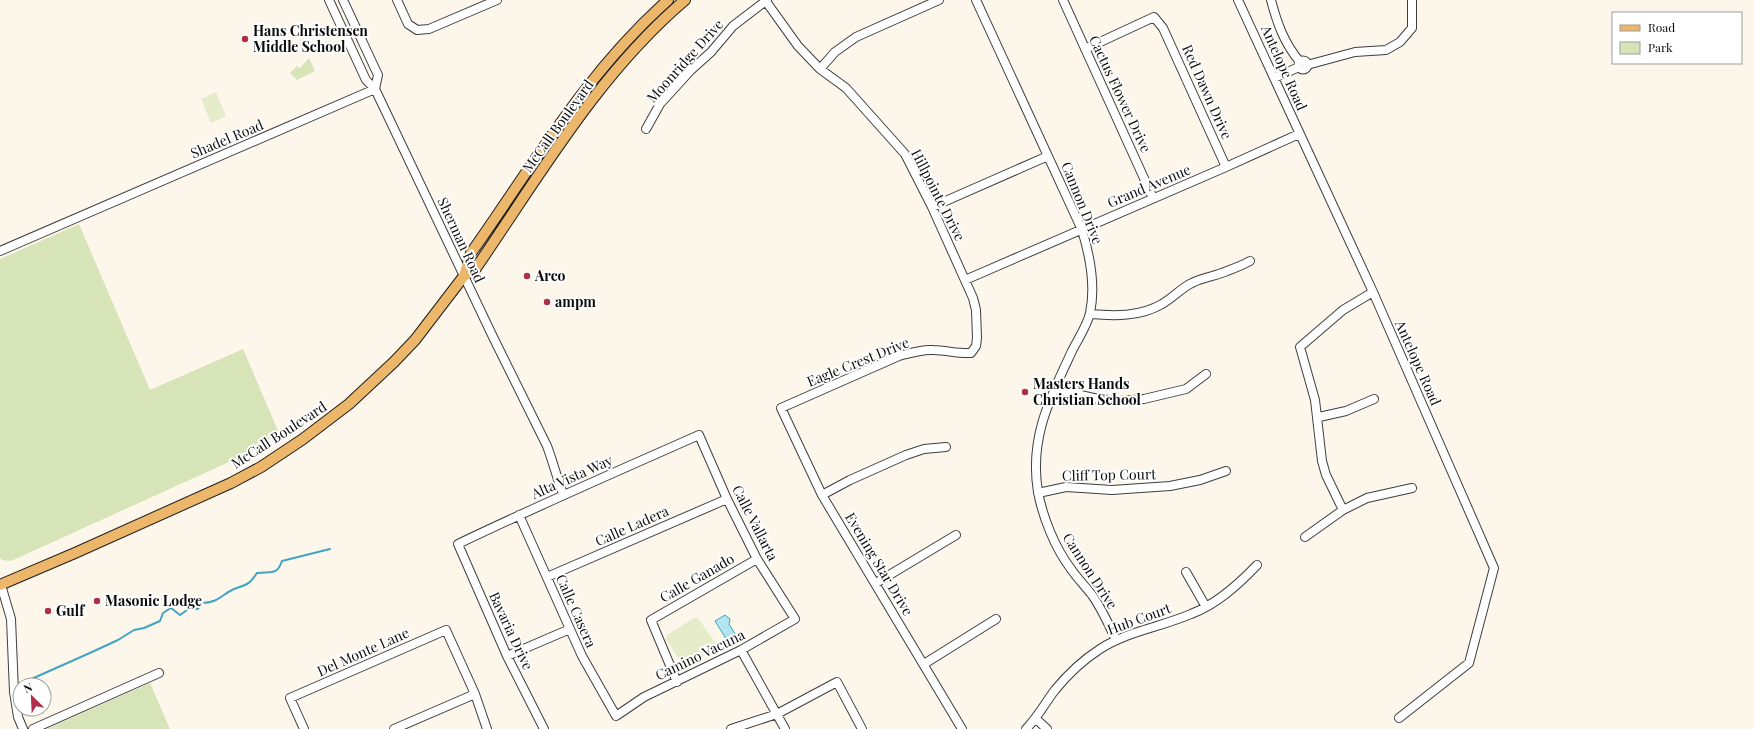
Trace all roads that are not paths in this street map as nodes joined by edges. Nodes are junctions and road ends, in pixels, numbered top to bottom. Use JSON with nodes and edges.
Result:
{"nodes":[{"id":1,"x":329,"y":0,"type":"edge"},
{"id":2,"x":343,"y":0,"type":"edge"},
{"id":3,"x":397,"y":0,"type":"edge"},
{"id":4,"x":497,"y":0,"type":"edge"},
{"id":5,"x":668,"y":0,"type":"edge"},
{"id":6,"x":685,"y":0,"type":"edge"},
{"id":7,"x":766,"y":0,"type":"edge"},
{"id":8,"x":939,"y":0,"type":"edge"},
{"id":9,"x":976,"y":0,"type":"edge"},
{"id":10,"x":1062,"y":0,"type":"edge"},
{"id":11,"x":1238,"y":0,"type":"edge"},
{"id":12,"x":1271,"y":0,"type":"edge"},
{"id":13,"x":1412,"y":0,"type":"edge"},
{"id":14,"x":486,"y":2,"type":"edge"},
{"id":15,"x":630,"y":37,"type":"junction"},
{"id":16,"x":1085,"y":49,"type":"junction"},
{"id":17,"x":1302,"y":65,"type":"junction"},
{"id":18,"x":820,"y":69,"type":"junction"},
{"id":19,"x":1274,"y":78,"type":"junction"},
{"id":20,"x":376,"y":89,"type":"junction"},
{"id":21,"x":585,"y":109,"type":"junction"},
{"id":22,"x":646,"y":129,"type":"dead end"},
{"id":23,"x":1299,"y":134,"type":"junction"},
{"id":24,"x":1048,"y":156,"type":"junction"},
{"id":25,"x":1226,"y":167,"type":"junction"},
{"id":26,"x":1153,"y":198,"type":"junction"},
{"id":27,"x":932,"y":207,"type":"junction"},
{"id":28,"x":1082,"y":230,"type":"junction"},
{"id":29,"x":0,"y":251,"type":"edge"},
{"id":30,"x":1250,"y":261,"type":"dead end"},
{"id":31,"x":464,"y":276,"type":"junction"},
{"id":32,"x":965,"y":280,"type":"junction"},
{"id":33,"x":1373,"y":292,"type":"junction"},
{"id":34,"x":1090,"y":314,"type":"junction"},
{"id":35,"x":970,"y":353,"type":"joint"},
{"id":36,"x":1206,"y":374,"type":"dead end"},
{"id":37,"x":1054,"y":389,"type":"junction"},
{"id":38,"x":1374,"y":399,"type":"dead end"},
{"id":39,"x":781,"y":408,"type":"joint"},
{"id":40,"x":1319,"y":417,"type":"junction"},
{"id":41,"x":699,"y":435,"type":"joint"},
{"id":42,"x":946,"y":447,"type":"dead end"},
{"id":43,"x":1226,"y":471,"type":"dead end"},
{"id":44,"x":1412,"y":488,"type":"dead end"},
{"id":45,"x":1038,"y":493,"type":"junction"},
{"id":46,"x":563,"y":494,"type":"junction"},
{"id":47,"x":822,"y":495,"type":"junction"},
{"id":48,"x":727,"y":499,"type":"junction"},
{"id":49,"x":1343,"y":510,"type":"junction"},
{"id":50,"x":519,"y":515,"type":"junction"},
{"id":51,"x":956,"y":535,"type":"dead end"},
{"id":52,"x":1304,"y":537,"type":"dead end"},
{"id":53,"x":458,"y":544,"type":"joint"},
{"id":54,"x":756,"y":559,"type":"junction"},
{"id":55,"x":1257,"y":565,"type":"dead end"},
{"id":56,"x":1186,"y":572,"type":"dead end"},
{"id":57,"x":547,"y":577,"type":"junction"},
{"id":58,"x":876,"y":583,"type":"junction"},
{"id":59,"x":0,"y":584,"type":"edge"},
{"id":60,"x":1206,"y":607,"type":"junction"},
{"id":61,"x":795,"y":619,"type":"joint"},
{"id":62,"x":996,"y":619,"type":"dead end"},
{"id":63,"x":570,"y":629,"type":"junction"},
{"id":64,"x":1116,"y":640,"type":"junction"},
{"id":65,"x":741,"y":650,"type":"junction"},
{"id":66,"x":507,"y":656,"type":"junction"},
{"id":67,"x":924,"y":664,"type":"junction"},
{"id":68,"x":159,"y":673,"type":"dead end"},
{"id":69,"x":677,"y":682,"type":"junction"},
{"id":70,"x":475,"y":694,"type":"junction"},
{"id":71,"x":777,"y":714,"type":"junction"},
{"id":72,"x":616,"y":716,"type":"joint"},
{"id":73,"x":1399,"y":718,"type":"dead end"},
{"id":74,"x":1036,"y":719,"type":"junction"},
{"id":75,"x":23,"y":729,"type":"edge"},
{"id":76,"x":33,"y":729,"type":"edge"},
{"id":77,"x":304,"y":729,"type":"edge"},
{"id":78,"x":394,"y":729,"type":"edge"},
{"id":79,"x":487,"y":729,"type":"edge"},
{"id":80,"x":544,"y":729,"type":"edge"},
{"id":81,"x":731,"y":729,"type":"edge"},
{"id":82,"x":785,"y":729,"type":"edge"},
{"id":83,"x":862,"y":729,"type":"edge"},
{"id":84,"x":962,"y":729,"type":"edge"},
{"id":85,"x":1026,"y":729,"type":"edge"},
{"id":86,"x":1047,"y":729,"type":"edge"}],
"edges":[{"from":1,"to":20,"type":"street","name":"Sherman Road"},
{"from":2,"to":20,"type":"street"},
{"from":3,"to":14,"type":"street"},
{"from":4,"to":14,"type":"street"},
{"from":5,"to":15,"type":"main road","name":"McCall Boulevard"},
{"from":6,"to":21,"type":"main road","name":"McCall Boulevard"},
{"from":7,"to":18,"type":"street","name":"Hillpointe Drive"},
{"from":7,"to":22,"type":"street","name":"Moonridge Drive"},
{"from":8,"to":18,"type":"street"},
{"from":9,"to":24,"type":"street","name":"Cannon Drive"},
{"from":10,"to":16,"type":"street","name":"Cactus Flower Drive"},
{"from":11,"to":19,"type":"street","name":"Antelope Road"},
{"from":12,"to":17,"type":"street"},
{"from":13,"to":17,"type":"street"},
{"from":15,"to":21,"type":"main road"},
{"from":15,"to":31,"type":"main road","name":"McCall Boulevard"},
{"from":16,"to":25,"type":"street","name":"Red Dawn Drive"},
{"from":16,"to":26,"type":"street","name":"Cactus Flower Drive"},
{"from":17,"to":19,"type":"street"},
{"from":18,"to":27,"type":"street","name":"Hillpointe Drive"},
{"from":19,"to":23,"type":"street","name":"Antelope Road"},
{"from":20,"to":29,"type":"street","name":"Shadel Road"},
{"from":20,"to":31,"type":"street","name":"Sherman Road"},
{"from":21,"to":31,"type":"main road","name":"McCall Boulevard"},
{"from":23,"to":25,"type":"street","name":"Grand Avenue"},
{"from":23,"to":33,"type":"street","name":"Antelope Road"},
{"from":24,"to":27,"type":"street"},
{"from":24,"to":28,"type":"street","name":"Cannon Drive"},
{"from":25,"to":26,"type":"street","name":"Grand Avenue"},
{"from":26,"to":28,"type":"street","name":"Grand Avenue"},
{"from":27,"to":32,"type":"street","name":"Hillpointe Drive"},
{"from":28,"to":32,"type":"street","name":"Grand Avenue"},
{"from":28,"to":34,"type":"street","name":"Cannon Drive"},
{"from":30,"to":34,"type":"street"},
{"from":31,"to":46,"type":"street","name":"Sherman Road"},
{"from":31,"to":59,"type":"main road","name":"McCall Boulevard"},
{"from":32,"to":35,"type":"street","name":"Hillpointe Drive"},
{"from":33,"to":40,"type":"street"},
{"from":33,"to":73,"type":"street","name":"Antelope Road"},
{"from":34,"to":37,"type":"street","name":"Cannon Drive"},
{"from":35,"to":39,"type":"street","name":"Eagle Crest Drive"},
{"from":36,"to":37,"type":"street"},
{"from":37,"to":45,"type":"street","name":"Cannon Drive"},
{"from":38,"to":40,"type":"street"},
{"from":39,"to":47,"type":"street","name":"Evening Star Drive"},
{"from":40,"to":49,"type":"street"},
{"from":41,"to":46,"type":"street","name":"Alta Vista Way"},
{"from":41,"to":48,"type":"street","name":"Calle Vallarta"},
{"from":42,"to":47,"type":"street"},
{"from":43,"to":45,"type":"street","name":"Cliff Top Court"},
{"from":44,"to":49,"type":"street"},
{"from":45,"to":64,"type":"street","name":"Cannon Drive"},
{"from":46,"to":50,"type":"street","name":"Alta Vista Way"},
{"from":47,"to":58,"type":"street","name":"Evening Star Drive"},
{"from":48,"to":54,"type":"street","name":"Calle Vallarta"},
{"from":48,"to":57,"type":"street","name":"Calle Ladera"},
{"from":49,"to":52,"type":"street"},
{"from":50,"to":53,"type":"street","name":"Alta Vista Way"},
{"from":50,"to":57,"type":"street","name":"Calle Casera"},
{"from":51,"to":58,"type":"street"},
{"from":53,"to":66,"type":"street","name":"Bavaria Drive"},
{"from":54,"to":61,"type":"street","name":"Calle Vallarta"},
{"from":54,"to":69,"type":"street","name":"Calle Ganado"},
{"from":55,"to":60,"type":"street","name":"Hub Court"},
{"from":56,"to":60,"type":"street"},
{"from":57,"to":63,"type":"street","name":"Calle Casera"},
{"from":58,"to":67,"type":"street","name":"Evening Star Drive"},
{"from":59,"to":75,"type":"street"},
{"from":60,"to":64,"type":"street","name":"Hub Court"},
{"from":61,"to":65,"type":"street","name":"Camino Vacuna"},
{"from":62,"to":67,"type":"street"},
{"from":63,"to":66,"type":"street"},
{"from":63,"to":72,"type":"street","name":"Calle Casera"},
{"from":64,"to":74,"type":"street","name":"Hub Court"},
{"from":65,"to":69,"type":"street","name":"Camino Vacuna"},
{"from":65,"to":71,"type":"street"},
{"from":66,"to":80,"type":"street","name":"Bavaria Drive"},
{"from":67,"to":84,"type":"street","name":"Evening Star Drive"},
{"from":68,"to":76,"type":"street"},
{"from":69,"to":72,"type":"street","name":"Camino Vacuna"},
{"from":70,"to":77,"type":"street","name":"Del Monte Lane"},
{"from":70,"to":78,"type":"street"},
{"from":70,"to":79,"type":"street"},
{"from":71,"to":81,"type":"street"},
{"from":71,"to":82,"type":"street"},
{"from":71,"to":83,"type":"street"},
{"from":74,"to":85,"type":"street","name":"Hub Court"},
{"from":74,"to":86,"type":"street"}]}
